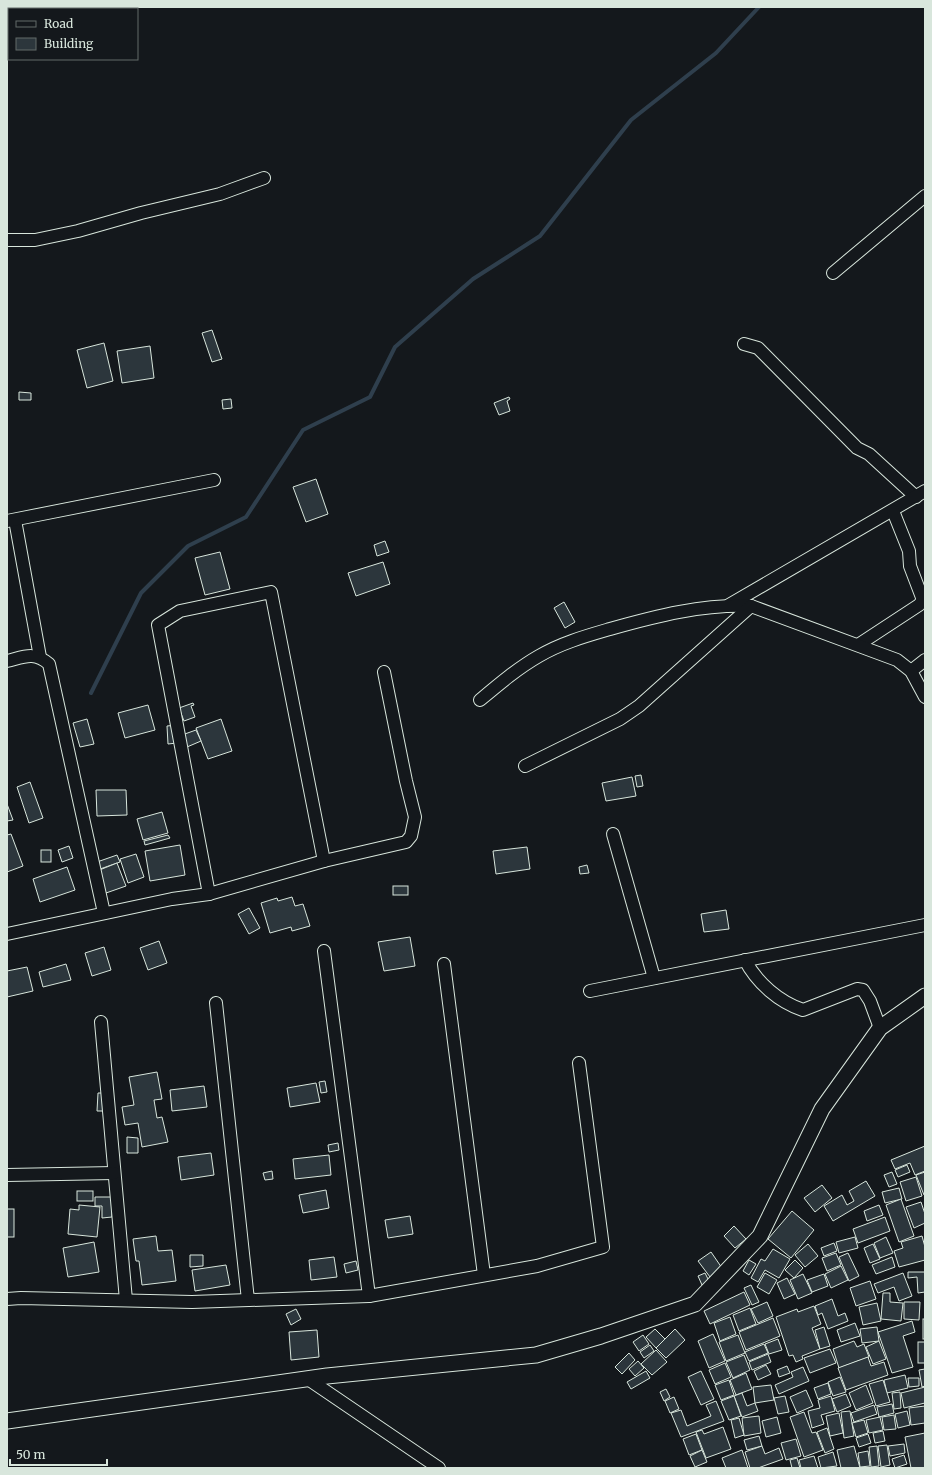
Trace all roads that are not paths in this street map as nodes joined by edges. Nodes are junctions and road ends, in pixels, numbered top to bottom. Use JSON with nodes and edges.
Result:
{"nodes":[{"id":1,"x":264,"y":178,"type":"dead end"},
{"id":2,"x":925,"y":196,"type":"edge"},
{"id":3,"x":7,"y":240,"type":"edge"},
{"id":4,"x":832,"y":273,"type":"dead end"},
{"id":5,"x":744,"y":344,"type":"dead end"},
{"id":6,"x":214,"y":480,"type":"dead end"},
{"id":7,"x":920,"y":494,"type":"edge"},
{"id":8,"x":893,"y":510,"type":"junction"},
{"id":9,"x":11,"y":521,"type":"edge"},
{"id":10,"x":729,"y":605,"type":"junction"},
{"id":11,"x":751,"y":606,"type":"junction"},
{"id":12,"x":858,"y":645,"type":"junction"},
{"id":13,"x":40,"y":657,"type":"junction"},
{"id":14,"x":925,"y":660,"type":"edge"},
{"id":15,"x":7,"y":661,"type":"edge"},
{"id":16,"x":910,"y":671,"type":"junction"},
{"id":17,"x":384,"y":672,"type":"dead end"},
{"id":18,"x":925,"y":698,"type":"edge"},
{"id":19,"x":480,"y":700,"type":"dead end"},
{"id":20,"x":525,"y":766,"type":"dead end"},
{"id":21,"x":613,"y":834,"type":"dead end"},
{"id":22,"x":324,"y":861,"type":"junction"},
{"id":23,"x":209,"y":894,"type":"junction"},
{"id":24,"x":104,"y":913,"type":"junction"},
{"id":25,"x":925,"y":925,"type":"edge"},
{"id":26,"x":7,"y":934,"type":"edge"},
{"id":27,"x":324,"y":951,"type":"dead end"},
{"id":28,"x":745,"y":960,"type":"junction"},
{"id":29,"x":444,"y":964,"type":"dead end"},
{"id":30,"x":654,"y":978,"type":"junction"},
{"id":31,"x":590,"y":991,"type":"dead end"},
{"id":32,"x":925,"y":996,"type":"edge"},
{"id":33,"x":216,"y":1003,"type":"dead end"},
{"id":34,"x":101,"y":1022,"type":"dead end"},
{"id":35,"x":880,"y":1028,"type":"junction"},
{"id":36,"x":579,"y":1063,"type":"dead end"},
{"id":37,"x":114,"y":1172,"type":"junction"},
{"id":38,"x":7,"y":1175,"type":"edge"},
{"id":39,"x":484,"y":1275,"type":"junction"},
{"id":40,"x":369,"y":1296,"type":"junction"},
{"id":41,"x":7,"y":1299,"type":"edge"},
{"id":42,"x":126,"y":1300,"type":"junction"},
{"id":43,"x":248,"y":1300,"type":"junction"},
{"id":44,"x":308,"y":1379,"type":"junction"},
{"id":45,"x":7,"y":1421,"type":"edge"},
{"id":46,"x":440,"y":1468,"type":"edge"}],
"edges":[{"from":1,"to":3,"type":"street"},
{"from":2,"to":4,"type":"street"},
{"from":5,"to":7,"type":"street"},
{"from":6,"to":9,"type":"street"},
{"from":7,"to":8,"type":"street"},
{"from":8,"to":10,"type":"street"},
{"from":8,"to":12,"type":"street"},
{"from":9,"to":13,"type":"street"},
{"from":10,"to":11,"type":"street"},
{"from":10,"to":19,"type":"street"},
{"from":11,"to":12,"type":"street"},
{"from":11,"to":20,"type":"street"},
{"from":12,"to":16,"type":"street"},
{"from":13,"to":15,"type":"street"},
{"from":13,"to":24,"type":"street"},
{"from":14,"to":16,"type":"street"},
{"from":16,"to":18,"type":"street"},
{"from":17,"to":22,"type":"street"},
{"from":21,"to":30,"type":"street"},
{"from":22,"to":23,"type":"street"},
{"from":22,"to":23,"type":"street"},
{"from":23,"to":24,"type":"street"},
{"from":24,"to":26,"type":"street"},
{"from":25,"to":28,"type":"street"},
{"from":27,"to":40,"type":"street"},
{"from":28,"to":30,"type":"street"},
{"from":28,"to":35,"type":"street"},
{"from":29,"to":39,"type":"street"},
{"from":30,"to":31,"type":"street"},
{"from":32,"to":35,"type":"street"},
{"from":33,"to":43,"type":"street"},
{"from":34,"to":37,"type":"street"},
{"from":35,"to":44,"type":"street"},
{"from":36,"to":39,"type":"street"},
{"from":37,"to":38,"type":"street"},
{"from":37,"to":42,"type":"street"},
{"from":39,"to":40,"type":"street"},
{"from":40,"to":43,"type":"street"},
{"from":41,"to":42,"type":"street"},
{"from":42,"to":43,"type":"street"},
{"from":44,"to":45,"type":"street"},
{"from":44,"to":46,"type":"street"}]}
